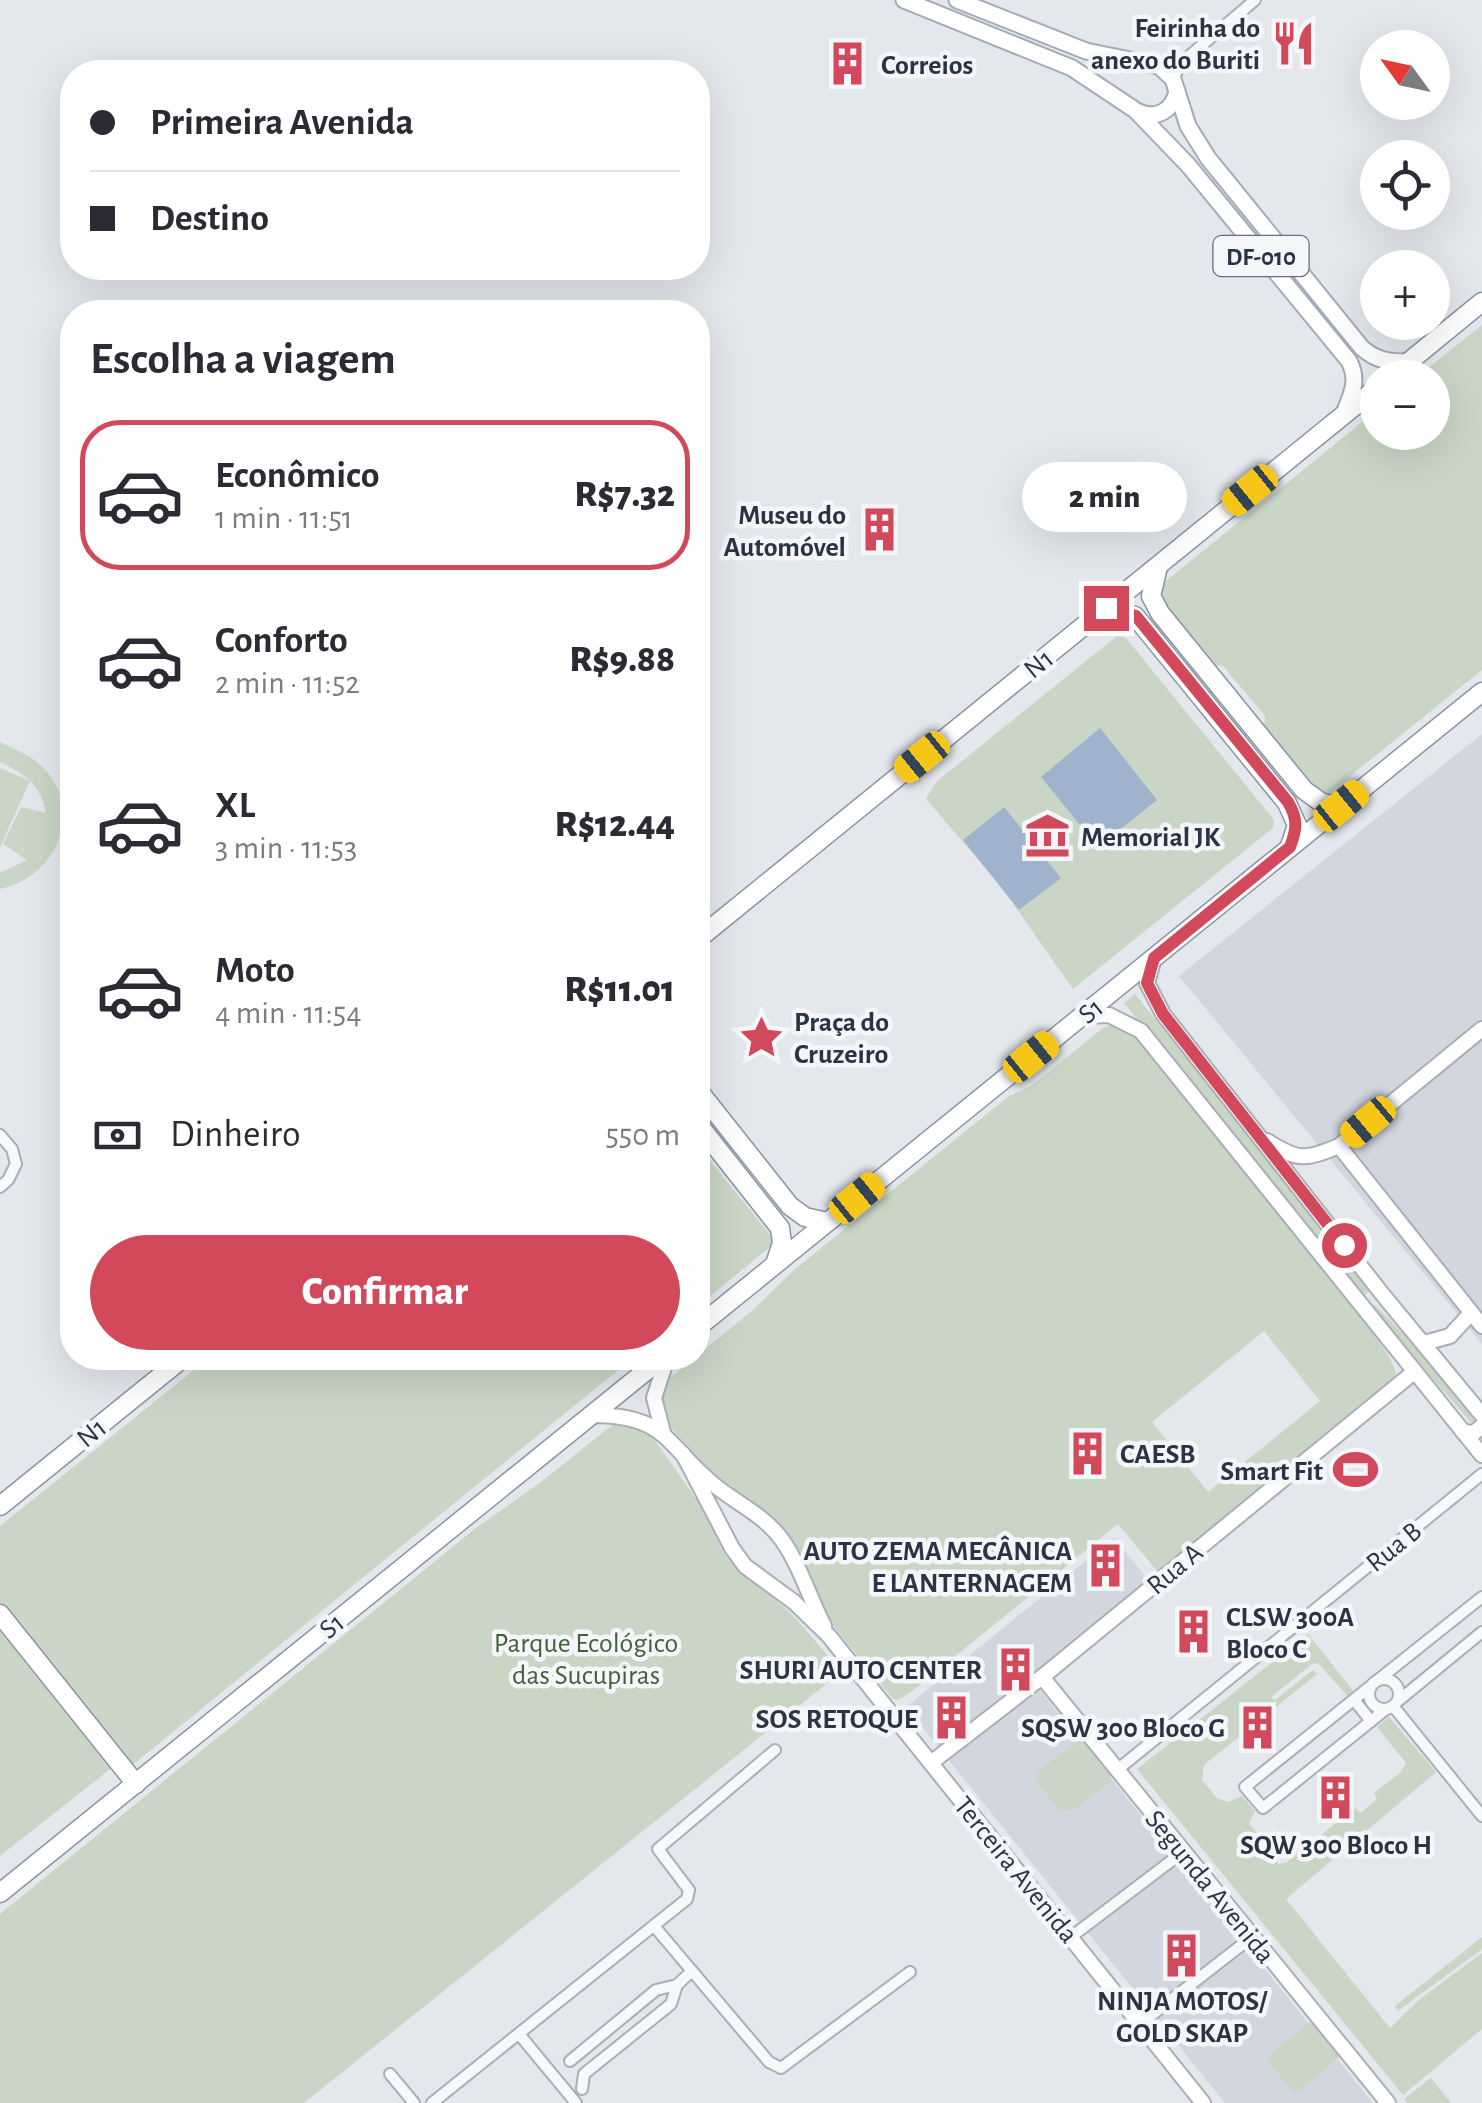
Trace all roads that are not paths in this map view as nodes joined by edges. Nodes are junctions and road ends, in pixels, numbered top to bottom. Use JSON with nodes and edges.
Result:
{"nodes":[{"id":1,"x":904,"y":0,"type":"edge"},
{"id":2,"x":957,"y":0,"type":"edge"},
{"id":3,"x":1256,"y":0,"type":"edge"},
{"id":4,"x":1175,"y":84,"type":"junction"},
{"id":5,"x":1135,"y":110,"type":"junction"},
{"id":6,"x":1482,"y":302,"type":"edge"},
{"id":7,"x":1382,"y":360,"type":"edge"},
{"id":8,"x":1411,"y":360,"type":"edge"},
{"id":9,"x":1360,"y":401,"type":"edge"},
{"id":10,"x":1344,"y":414,"type":"junction"},
{"id":11,"x":1158,"y":566,"type":"junction"},
{"id":12,"x":1106,"y":608,"type":"junction"},
{"id":13,"x":1482,"y":692,"type":"edge"},
{"id":14,"x":1341,"y":806,"type":"junction"},
{"id":15,"x":1290,"y":847,"type":"junction"},
{"id":16,"x":710,"y":929,"type":"edge"},
{"id":17,"x":1154,"y":958,"type":"junction"},
{"id":18,"x":1082,"y":1016,"type":"junction"},
{"id":19,"x":1482,"y":1029,"type":"edge"},
{"id":20,"x":710,"y":1105,"type":"edge"},
{"id":21,"x":1254,"y":1132,"type":"junction"},
{"id":22,"x":0,"y":1134,"type":"edge"},
{"id":23,"x":710,"y":1139,"type":"edge"},
{"id":24,"x":1339,"y":1146,"type":"junction"},
{"id":25,"x":0,"y":1187,"type":"edge"},
{"id":26,"x":827,"y":1222,"type":"junction"},
{"id":27,"x":773,"y":1266,"type":"junction"},
{"id":28,"x":1384,"y":1296,"type":"junction"},
{"id":29,"x":1365,"y":1310,"type":"junction"},
{"id":30,"x":710,"y":1317,"type":"edge"},
{"id":31,"x":1475,"y":1325,"type":"edge"},
{"id":32,"x":1424,"y":1343,"type":"junction"},
{"id":33,"x":1441,"y":1365,"type":"junction"},
{"id":34,"x":168,"y":1370,"type":"edge"},
{"id":35,"x":648,"y":1370,"type":"edge"},
{"id":36,"x":661,"y":1370,"type":"edge"},
{"id":37,"x":1414,"y":1372,"type":"junction"},
{"id":38,"x":589,"y":1414,"type":"junction"},
{"id":39,"x":1482,"y":1415,"type":"edge"},
{"id":40,"x":1482,"y":1426,"type":"edge"},
{"id":41,"x":662,"y":1432,"type":"junction"},
{"id":42,"x":1463,"y":1432,"type":"junction"},
{"id":43,"x":683,"y":1454,"type":"junction"},
{"id":44,"x":1482,"y":1455,"type":"edge"},
{"id":45,"x":1482,"y":1474,"type":"edge"},
{"id":46,"x":745,"y":1505,"type":"junction"},
{"id":47,"x":0,"y":1506,"type":"edge"},
{"id":48,"x":720,"y":1521,"type":"junction"},
{"id":49,"x":794,"y":1560,"type":"junction"},
{"id":50,"x":771,"y":1584,"type":"junction"},
{"id":51,"x":1482,"y":1597,"type":"edge"},
{"id":52,"x":0,"y":1614,"type":"edge"},
{"id":53,"x":1482,"y":1632,"type":"edge"},
{"id":54,"x":829,"y":1636,"type":"junction"},
{"id":55,"x":1042,"y":1677,"type":"junction"},
{"id":56,"x":1375,"y":1682,"type":"junction"},
{"id":57,"x":1354,"y":1700,"type":"junction"},
{"id":58,"x":1392,"y":1705,"type":"junction"},
{"id":59,"x":1371,"y":1721,"type":"junction"},
{"id":60,"x":775,"y":1750,"type":"dead end"},
{"id":61,"x":932,"y":1762,"type":"junction"},
{"id":62,"x":1117,"y":1770,"type":"junction"},
{"id":63,"x":136,"y":1784,"type":"junction"},
{"id":64,"x":1482,"y":1794,"type":"edge"},
{"id":65,"x":1472,"y":1803,"type":"junction"},
{"id":66,"x":1482,"y":1816,"type":"edge"},
{"id":67,"x":1184,"y":1852,"type":"junction"},
{"id":68,"x":0,"y":1893,"type":"edge"},
{"id":69,"x":654,"y":1926,"type":"junction"},
{"id":70,"x":1072,"y":1937,"type":"junction"},
{"id":71,"x":1252,"y":1937,"type":"junction"},
{"id":72,"x":692,"y":1971,"type":"junction"},
{"id":73,"x":910,"y":1972,"type":"dead end"},
{"id":74,"x":678,"y":1985,"type":"junction"},
{"id":75,"x":1140,"y":2024,"type":"junction"},
{"id":76,"x":518,"y":2034,"type":"junction"},
{"id":77,"x":570,"y":2060,"type":"dead end"},
{"id":78,"x":390,"y":2074,"type":"dead end"},
{"id":79,"x":582,"y":2089,"type":"dead end"},
{"id":80,"x":1385,"y":2098,"type":"edge"},
{"id":81,"x":414,"y":2103,"type":"edge"},
{"id":82,"x":432,"y":2103,"type":"edge"},
{"id":83,"x":576,"y":2103,"type":"edge"},
{"id":84,"x":1203,"y":2103,"type":"edge"}],
"edges":[{"from":1,"to":5,"type":"main road","number":"DF-010"},
{"from":2,"to":4,"type":"main road"},
{"from":3,"to":4,"type":"street"},
{"from":4,"to":5,"type":"main road"},
{"from":4,"to":7,"type":"main road","number":"DF-010"},
{"from":5,"to":10,"type":"main road","number":"DF-010"},
{"from":6,"to":8,"type":"highway"},
{"from":9,"to":10,"type":"highway","name":"N1"},
{"from":10,"to":11,"type":"highway","name":"N1"},
{"from":11,"to":12,"type":"highway","name":"N1"},
{"from":11,"to":14,"type":"highway"},
{"from":12,"to":15,"type":"highway"},
{"from":12,"to":16,"type":"highway","name":"N1"},
{"from":13,"to":14,"type":"highway","name":"S1"},
{"from":14,"to":15,"type":"highway","name":"S1"},
{"from":15,"to":17,"type":"highway","name":"S1"},
{"from":17,"to":18,"type":"highway","name":"S1"},
{"from":17,"to":21,"type":"street"},
{"from":18,"to":26,"type":"highway","name":"S1"},
{"from":18,"to":29,"type":"street"},
{"from":19,"to":24,"type":"street"},
{"from":20,"to":26,"type":"highway"},
{"from":21,"to":24,"type":"street"},
{"from":21,"to":28,"type":"street"},
{"from":22,"to":25,"type":"street"},
{"from":23,"to":27,"type":"highway"},
{"from":24,"to":31,"type":"street"},
{"from":26,"to":27,"type":"highway","name":"S1"},
{"from":27,"to":30,"type":"highway","name":"S1"},
{"from":28,"to":29,"type":"street"},
{"from":28,"to":32,"type":"street"},
{"from":29,"to":37,"type":"street"},
{"from":31,"to":32,"type":"street"},
{"from":31,"to":33,"type":"street"},
{"from":32,"to":33,"type":"street"},
{"from":33,"to":39,"type":"street"},
{"from":34,"to":47,"type":"highway","name":"N1"},
{"from":35,"to":38,"type":"highway","name":"S1"},
{"from":36,"to":41,"type":"street"},
{"from":37,"to":42,"type":"street"},
{"from":37,"to":55,"type":"street","name":"Rua A"},
{"from":38,"to":41,"type":"street"},
{"from":38,"to":63,"type":"highway","name":"S1"},
{"from":40,"to":42,"type":"street"},
{"from":41,"to":43,"type":"street"},
{"from":42,"to":44,"type":"street"},
{"from":43,"to":46,"type":"street"},
{"from":43,"to":48,"type":"street"},
{"from":45,"to":62,"type":"street","name":"Rua B"},
{"from":46,"to":48,"type":"street"},
{"from":46,"to":49,"type":"street"},
{"from":48,"to":50,"type":"street"},
{"from":49,"to":50,"type":"street"},
{"from":49,"to":54,"type":"street"},
{"from":50,"to":54,"type":"street"},
{"from":51,"to":56,"type":"street"},
{"from":52,"to":63,"type":"highway"},
{"from":53,"to":58,"type":"street"},
{"from":54,"to":61,"type":"street","name":"Terceira Avenida"},
{"from":55,"to":61,"type":"street","name":"Rua A"},
{"from":55,"to":62,"type":"street","name":"Segunda Avenida"},
{"from":56,"to":57,"type":"street"},
{"from":56,"to":58,"type":"street"},
{"from":56,"to":58,"type":"street"},
{"from":57,"to":59,"type":"street"},
{"from":57,"to":59,"type":"street"},
{"from":58,"to":59,"type":"street"},
{"from":58,"to":65,"type":"street"},
{"from":60,"to":69,"type":"street"},
{"from":61,"to":70,"type":"street","name":"Terceira Avenida"},
{"from":62,"to":67,"type":"street","name":"Segunda Avenida"},
{"from":63,"to":68,"type":"highway","name":"S1"},
{"from":64,"to":65,"type":"street"},
{"from":65,"to":66,"type":"street"},
{"from":67,"to":70,"type":"street"},
{"from":67,"to":71,"type":"street","name":"Segunda Avenida"},
{"from":69,"to":72,"type":"street"},
{"from":69,"to":76,"type":"street"},
{"from":70,"to":75,"type":"street","name":"Terceira Avenida"},
{"from":71,"to":75,"type":"street"},
{"from":71,"to":80,"type":"street","name":"Segunda Avenida"},
{"from":72,"to":73,"type":"street"},
{"from":72,"to":74,"type":"street"},
{"from":74,"to":77,"type":"street"},
{"from":74,"to":79,"type":"street"},
{"from":75,"to":84,"type":"street","name":"Terceira Avenida"},
{"from":76,"to":82,"type":"street"},
{"from":76,"to":83,"type":"street"},
{"from":78,"to":81,"type":"street"}]}
